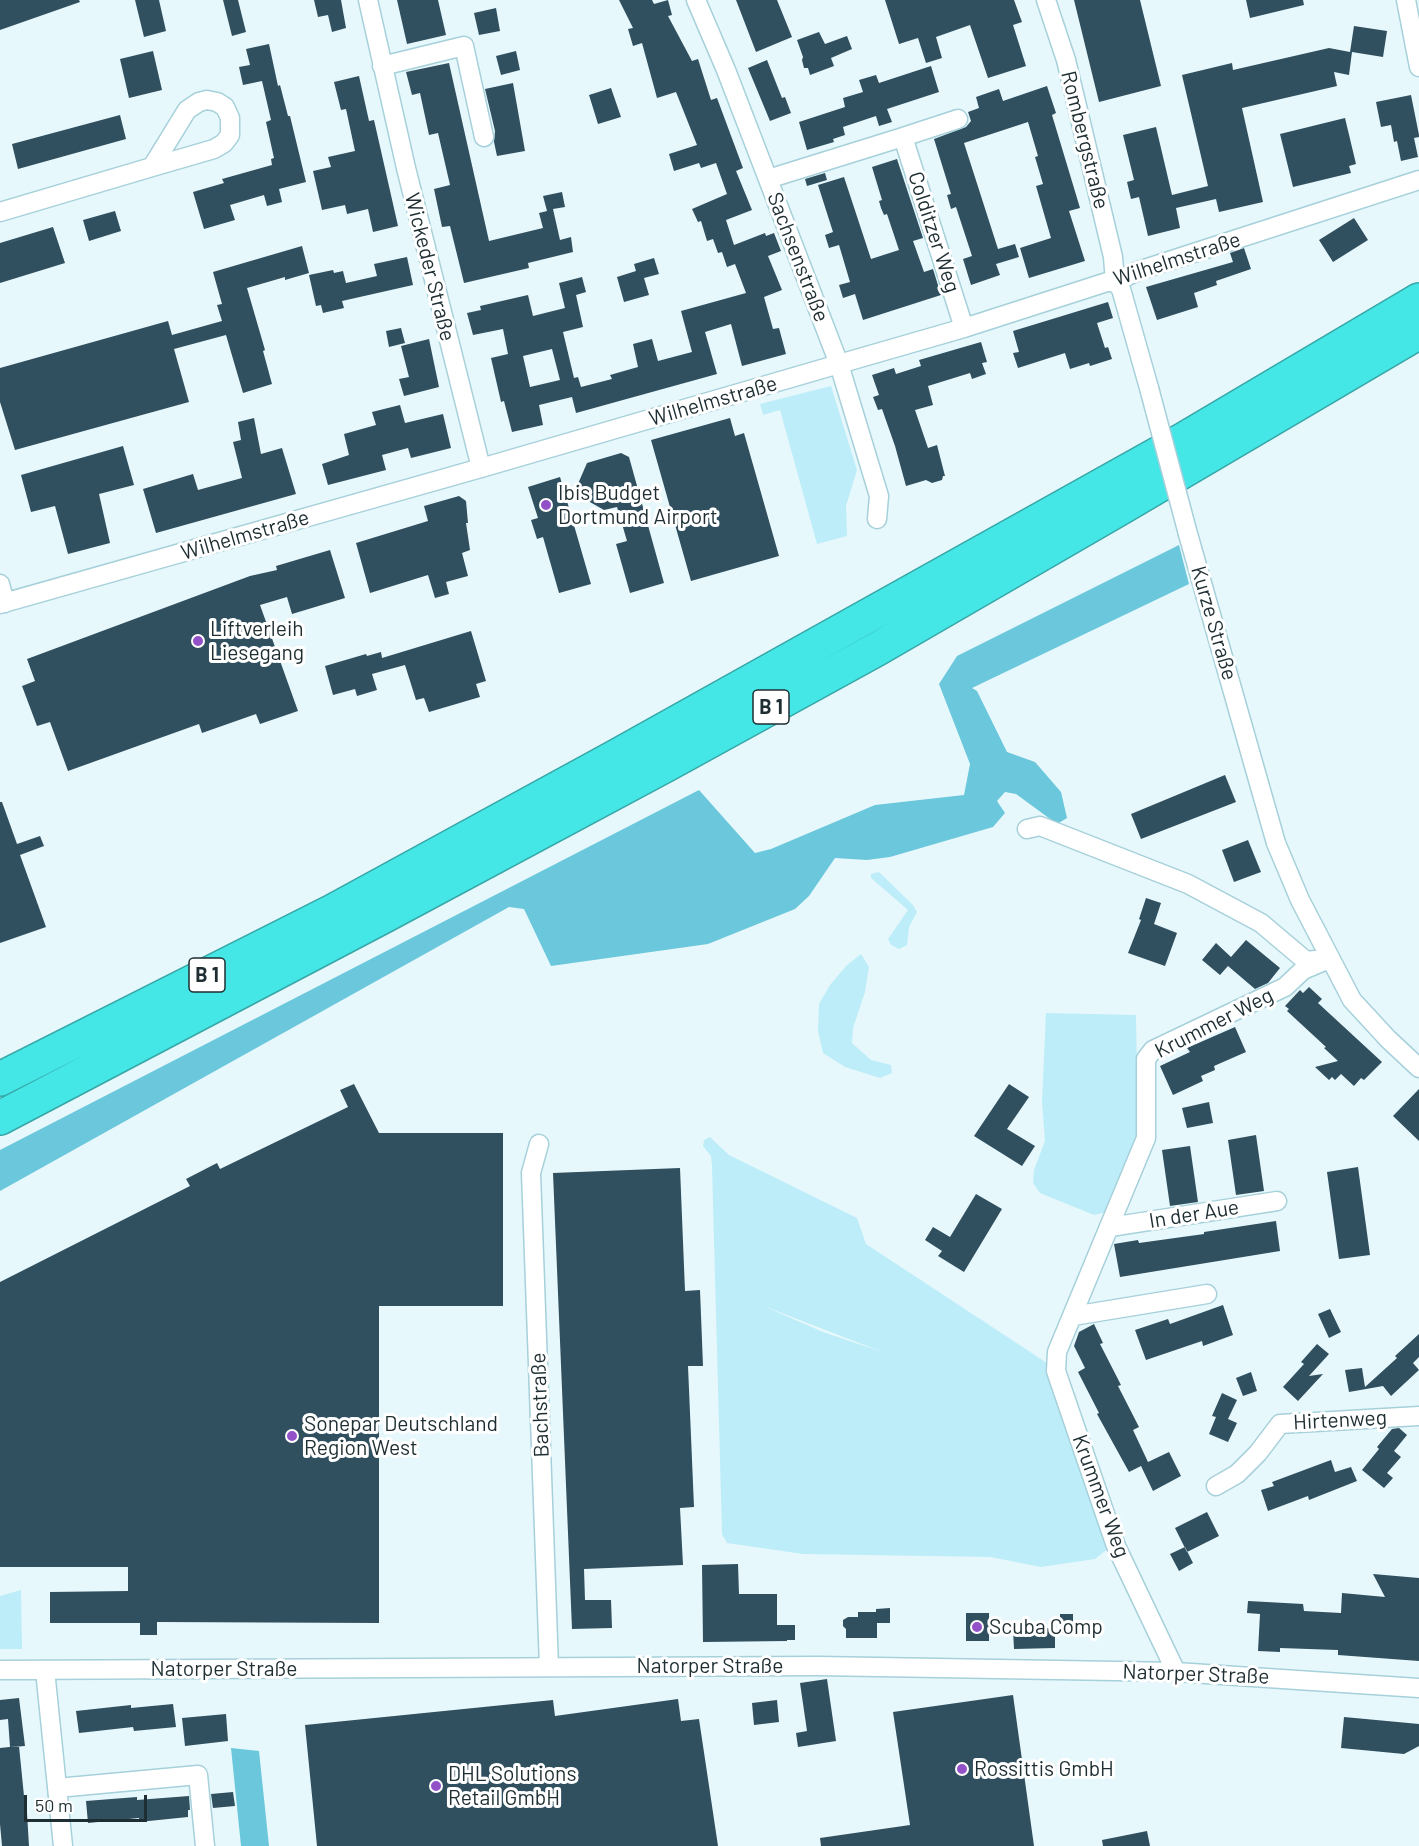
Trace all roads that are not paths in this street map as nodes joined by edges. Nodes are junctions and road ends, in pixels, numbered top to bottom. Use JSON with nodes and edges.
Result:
{"nodes":[{"id":1,"x":368,"y":0,"type":"edge"},
{"id":2,"x":696,"y":0,"type":"edge"},
{"id":3,"x":1046,"y":0,"type":"edge"},
{"id":4,"x":1406,"y":0,"type":"edge"},
{"id":5,"x":382,"y":66,"type":"junction"},
{"id":6,"x":1419,"y":67,"type":"edge"},
{"id":7,"x":958,"y":119,"type":"dead end"},
{"id":8,"x":484,"y":137,"type":"dead end"},
{"id":9,"x":903,"y":137,"type":"junction"},
{"id":10,"x":152,"y":167,"type":"dead end"},
{"id":11,"x":768,"y":180,"type":"junction"},
{"id":12,"x":1419,"y":180,"type":"edge"},
{"id":13,"x":0,"y":212,"type":"edge"},
{"id":14,"x":1115,"y":282,"type":"junction"},
{"id":15,"x":1419,"y":300,"type":"edge"},
{"id":16,"x":964,"y":328,"type":"junction"},
{"id":17,"x":1419,"y":332,"type":"edge"},
{"id":18,"x":839,"y":364,"type":"junction"},
{"id":19,"x":481,"y":468,"type":"junction"},
{"id":20,"x":877,"y":519,"type":"dead end"},
{"id":21,"x":0,"y":584,"type":"edge"},
{"id":22,"x":2,"y":604,"type":"edge"},
{"id":23,"x":1027,"y":829,"type":"dead end"},
{"id":24,"x":1329,"y":959,"type":"junction"},
{"id":25,"x":80,"y":1039,"type":"junction"},
{"id":26,"x":0,"y":1066,"type":"edge"},
{"id":27,"x":1419,"y":1068,"type":"edge"},
{"id":28,"x":0,"y":1079,"type":"edge"},
{"id":29,"x":0,"y":1118,"type":"edge"},
{"id":30,"x":539,"y":1144,"type":"dead end"},
{"id":31,"x":1277,"y":1201,"type":"dead end"},
{"id":32,"x":1110,"y":1227,"type":"junction"},
{"id":33,"x":1207,"y":1293,"type":"dead end"},
{"id":34,"x":1073,"y":1316,"type":"junction"},
{"id":35,"x":1419,"y":1416,"type":"edge"},
{"id":36,"x":1216,"y":1486,"type":"dead end"},
{"id":37,"x":549,"y":1667,"type":"junction"},
{"id":38,"x":0,"y":1670,"type":"edge"},
{"id":39,"x":45,"y":1670,"type":"junction"},
{"id":40,"x":1176,"y":1672,"type":"junction"},
{"id":41,"x":1419,"y":1688,"type":"edge"},
{"id":42,"x":57,"y":1788,"type":"junction"},
{"id":43,"x":63,"y":1846,"type":"edge"},
{"id":44,"x":204,"y":1846,"type":"edge"}],
"edges":[{"from":1,"to":5,"type":"street","name":"Wickeder Straße"},
{"from":2,"to":11,"type":"street","name":"Sachsenstraße"},
{"from":3,"to":14,"type":"street","name":"Rombergstraße"},
{"from":4,"to":6,"type":"street"},
{"from":5,"to":8,"type":"street"},
{"from":5,"to":19,"type":"street","name":"Wickeder Straße"},
{"from":7,"to":9,"type":"street"},
{"from":9,"to":11,"type":"street"},
{"from":9,"to":16,"type":"street","name":"Colditzer Weg"},
{"from":10,"to":13,"type":"street"},
{"from":11,"to":18,"type":"street","name":"Sachsenstraße"},
{"from":12,"to":14,"type":"street","name":"Wilhelmstraße"},
{"from":14,"to":16,"type":"street","name":"Wilhelmstraße"},
{"from":14,"to":24,"type":"street","name":"Kurze Straße","bridge":true},
{"from":15,"to":25,"type":"highway","number":"B 1"},
{"from":16,"to":18,"type":"street","name":"Wilhelmstraße"},
{"from":17,"to":29,"type":"highway","number":"B 1"},
{"from":18,"to":19,"type":"street","name":"Wilhelmstraße"},
{"from":18,"to":20,"type":"street","name":"Sachsenstraße"},
{"from":19,"to":22,"type":"street","name":"Wilhelmstraße"},
{"from":21,"to":22,"type":"street"},
{"from":23,"to":24,"type":"street"},
{"from":24,"to":27,"type":"street","name":"Kurze Straße"},
{"from":24,"to":32,"type":"street","name":"Krummer Weg"},
{"from":25,"to":26,"type":"highway"},
{"from":25,"to":28,"type":"highway","number":"B 1"},
{"from":30,"to":37,"type":"street","name":"Bachstraße"},
{"from":31,"to":32,"type":"street","name":"In der Aue"},
{"from":32,"to":34,"type":"street","name":"Krummer Weg"},
{"from":33,"to":34,"type":"street"},
{"from":34,"to":40,"type":"street","name":"Krummer Weg"},
{"from":35,"to":36,"type":"street","name":"Hirtenweg"},
{"from":37,"to":39,"type":"street","name":"Natorper Straße"},
{"from":37,"to":40,"type":"street","name":"Natorper Straße"},
{"from":38,"to":39,"type":"street","name":"Natorper Straße"},
{"from":39,"to":42,"type":"street"},
{"from":40,"to":41,"type":"street","name":"Natorper Straße"},
{"from":42,"to":43,"type":"street"},
{"from":42,"to":44,"type":"street"}]}
